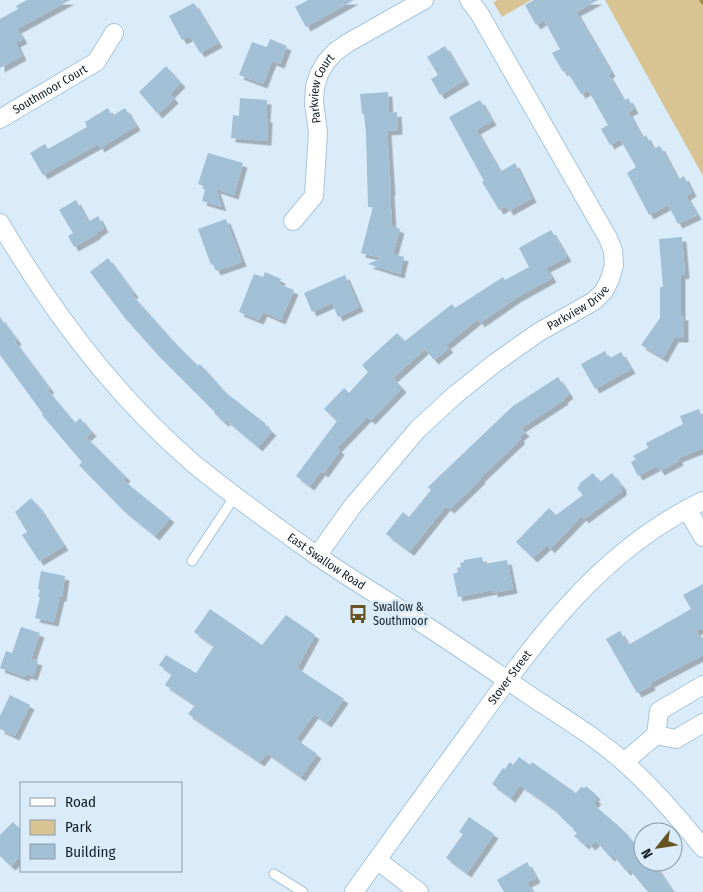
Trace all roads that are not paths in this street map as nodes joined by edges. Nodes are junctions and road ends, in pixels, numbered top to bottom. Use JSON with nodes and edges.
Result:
{"nodes":[{"id":1,"x":424,"y":0,"type":"edge"},
{"id":2,"x":469,"y":0,"type":"edge"},
{"id":3,"x":114,"y":33,"type":"dead end"},
{"id":4,"x":0,"y":120,"type":"edge"},
{"id":5,"x":293,"y":221,"type":"dead end"},
{"id":6,"x":0,"y":223,"type":"edge"},
{"id":7,"x":235,"y":496,"type":"junction"},
{"id":8,"x":703,"y":501,"type":"edge"},
{"id":9,"x":687,"y":509,"type":"junction"},
{"id":10,"x":703,"y":537,"type":"edge"},
{"id":11,"x":317,"y":556,"type":"junction"},
{"id":12,"x":192,"y":561,"type":"dead end"},
{"id":13,"x":507,"y":680,"type":"junction"},
{"id":14,"x":703,"y":685,"type":"edge"},
{"id":15,"x":703,"y":723,"type":"edge"},
{"id":16,"x":656,"y":735,"type":"junction"},
{"id":17,"x":624,"y":762,"type":"junction"},
{"id":18,"x":703,"y":848,"type":"edge"},
{"id":19,"x":377,"y":860,"type":"junction"},
{"id":20,"x":274,"y":874,"type":"dead end"},
{"id":21,"x":303,"y":892,"type":"edge"},
{"id":22,"x":354,"y":892,"type":"edge"},
{"id":23,"x":419,"y":892,"type":"edge"}],
"edges":[{"from":1,"to":5,"type":"street","name":"Parkview Court"},
{"from":2,"to":11,"type":"street","name":"Parkview Drive"},
{"from":3,"to":4,"type":"street","name":"Southmoor Court"},
{"from":6,"to":7,"type":"street","name":"East Swallow Road"},
{"from":7,"to":11,"type":"street","name":"East Swallow Road"},
{"from":7,"to":12,"type":"lane"},
{"from":8,"to":9,"type":"street","name":"Stover Street"},
{"from":9,"to":10,"type":"street"},
{"from":9,"to":13,"type":"street","name":"Stover Street"},
{"from":11,"to":13,"type":"street","name":"East Swallow Road"},
{"from":13,"to":17,"type":"street","name":"East Swallow Road"},
{"from":13,"to":19,"type":"street","name":"Stover Street"},
{"from":14,"to":16,"type":"street"},
{"from":15,"to":16,"type":"street"},
{"from":16,"to":17,"type":"street"},
{"from":17,"to":18,"type":"street","name":"East Swallow Road"},
{"from":19,"to":22,"type":"street","name":"Stover Street"},
{"from":19,"to":23,"type":"street"},
{"from":20,"to":21,"type":"lane"}]}
